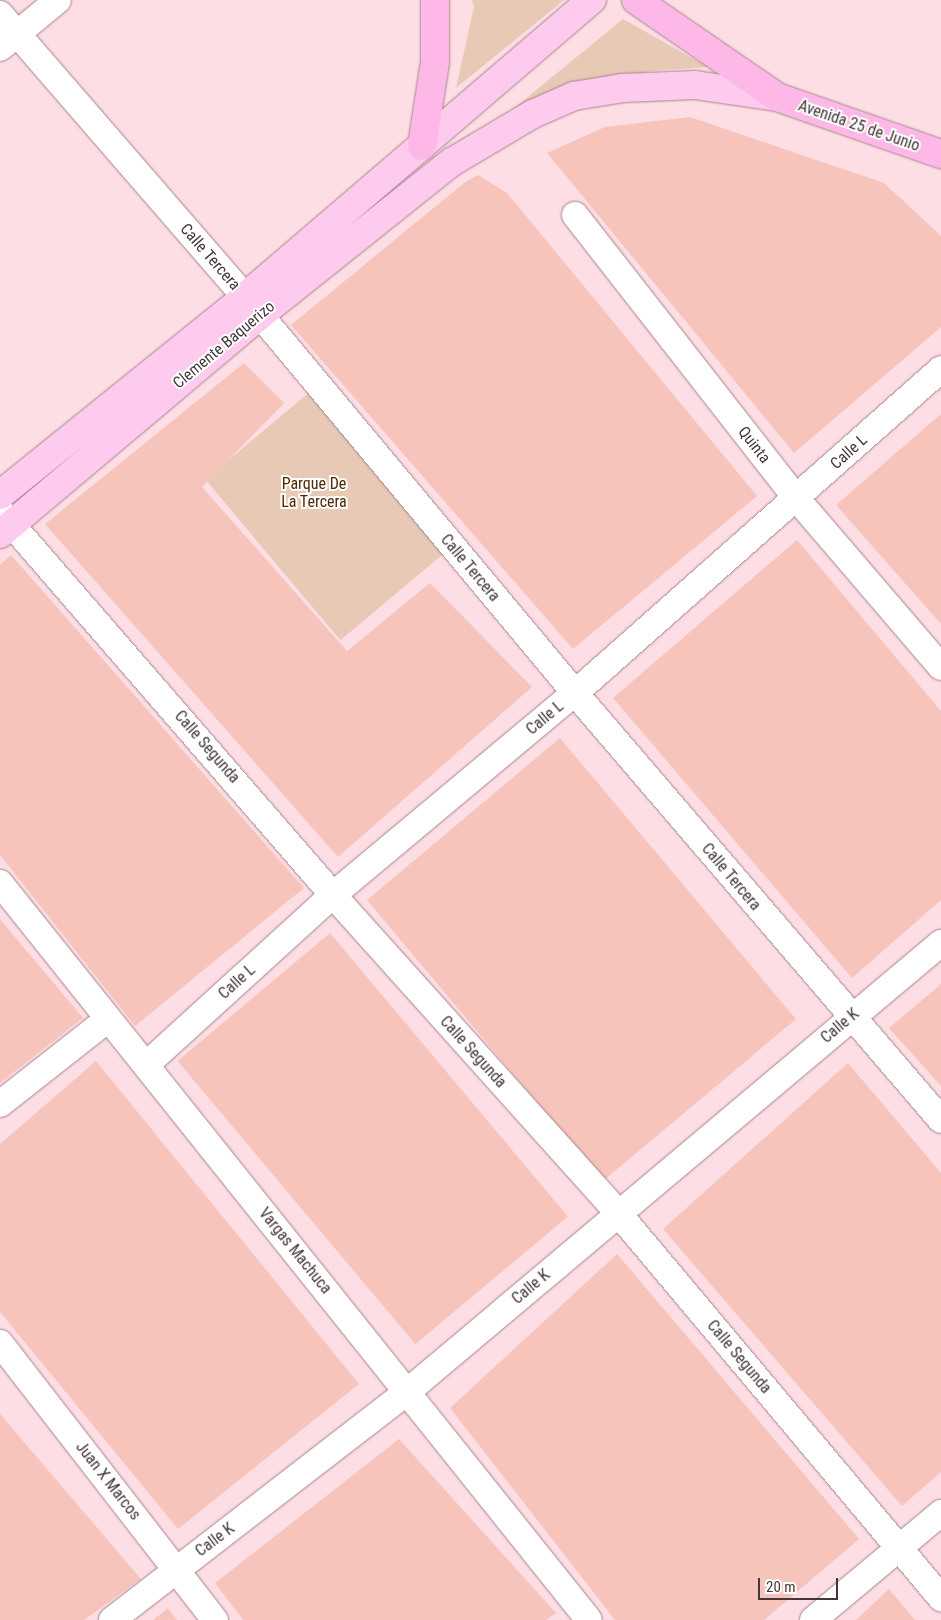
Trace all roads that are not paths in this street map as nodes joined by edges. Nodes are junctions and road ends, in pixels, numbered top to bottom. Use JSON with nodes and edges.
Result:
{"nodes":[{"id":1,"x":58,"y":0,"type":"edge"},
{"id":2,"x":435,"y":0,"type":"edge"},
{"id":3,"x":592,"y":0,"type":"edge"},
{"id":4,"x":636,"y":0,"type":"edge"},
{"id":5,"x":0,"y":14,"type":"edge"},
{"id":6,"x":8,"y":41,"type":"edge"},
{"id":7,"x":778,"y":97,"type":"junction"},
{"id":8,"x":422,"y":146,"type":"junction"},
{"id":9,"x":941,"y":154,"type":"edge"},
{"id":10,"x":452,"y":162,"type":"joint"},
{"id":11,"x":575,"y":215,"type":"dead end"},
{"id":12,"x":253,"y":306,"type":"junction"},
{"id":13,"x":941,"y":369,"type":"edge"},
{"id":14,"x":0,"y":496,"type":"edge"},
{"id":15,"x":797,"y":499,"type":"junction"},
{"id":16,"x":4,"y":522,"type":"edge"},
{"id":17,"x":941,"y":667,"type":"edge"},
{"id":18,"x":575,"y":693,"type":"junction"},
{"id":19,"x":0,"y":883,"type":"edge"},
{"id":20,"x":333,"y":895,"type":"junction"},
{"id":21,"x":941,"y":943,"type":"edge"},
{"id":22,"x":850,"y":1017,"type":"junction"},
{"id":23,"x":108,"y":1019,"type":"junction"},
{"id":24,"x":146,"y":1065,"type":"junction"},
{"id":25,"x":0,"y":1104,"type":"edge"},
{"id":26,"x":941,"y":1120,"type":"edge"},
{"id":27,"x":618,"y":1213,"type":"junction"},
{"id":28,"x":0,"y":1343,"type":"edge"},
{"id":29,"x":408,"y":1392,"type":"junction"},
{"id":30,"x":941,"y":1513,"type":"edge"},
{"id":31,"x":900,"y":1547,"type":"junction"},
{"id":32,"x":176,"y":1570,"type":"junction"},
{"id":33,"x":941,"y":1598,"type":"edge"},
{"id":34,"x":582,"y":1617,"type":"edge"},
{"id":35,"x":112,"y":1620,"type":"edge"},
{"id":36,"x":215,"y":1620,"type":"edge"},
{"id":37,"x":813,"y":1620,"type":"edge"}],
"edges":[{"from":1,"to":6,"type":"street"},
{"from":2,"to":8,"type":"highway"},
{"from":3,"to":8,"type":"main road"},
{"from":4,"to":7,"type":"highway","name":"Avenida 25 de Junio"},
{"from":5,"to":6,"type":"street","name":"Calle Tercera"},
{"from":6,"to":12,"type":"street","name":"Calle Tercera"},
{"from":7,"to":9,"type":"highway","name":"Avenida 25 de Junio"},
{"from":7,"to":10,"type":"main road","name":"Avenida 25 de Junio"},
{"from":8,"to":12,"type":"main road"},
{"from":10,"to":12,"type":"main road","name":"Clemente Baquerizo"},
{"from":11,"to":15,"type":"street","name":"Quinta"},
{"from":12,"to":14,"type":"main road"},
{"from":12,"to":16,"type":"main road","name":"Clemente Baquerizo"},
{"from":12,"to":18,"type":"street","name":"Calle Tercera"},
{"from":13,"to":15,"type":"street","name":"Calle L"},
{"from":15,"to":17,"type":"street","name":"Quinta"},
{"from":15,"to":18,"type":"street","name":"Calle L"},
{"from":16,"to":20,"type":"street","name":"Calle Segunda"},
{"from":18,"to":20,"type":"street","name":"Calle L"},
{"from":18,"to":22,"type":"street","name":"Calle Tercera"},
{"from":19,"to":23,"type":"street","name":"Vargas Machuca"},
{"from":20,"to":24,"type":"street","name":"Calle L"},
{"from":20,"to":27,"type":"street","name":"Calle Segunda"},
{"from":21,"to":22,"type":"street","name":"Calle K"},
{"from":22,"to":26,"type":"street","name":"Calle Tercera"},
{"from":22,"to":27,"type":"street","name":"Calle K"},
{"from":23,"to":24,"type":"street","name":"Vargas Machuca"},
{"from":23,"to":25,"type":"street"},
{"from":24,"to":29,"type":"street","name":"Vargas Machuca"},
{"from":27,"to":29,"type":"street","name":"Calle K"},
{"from":27,"to":31,"type":"street","name":"Calle Segunda"},
{"from":28,"to":32,"type":"street","name":"Juan X Marcos"},
{"from":29,"to":32,"type":"street","name":"Calle K"},
{"from":29,"to":34,"type":"street","name":"Vargas Machuca"},
{"from":30,"to":31,"type":"street"},
{"from":31,"to":33,"type":"street","name":"Calle Segunda"},
{"from":31,"to":37,"type":"street"},
{"from":32,"to":35,"type":"street","name":"Calle K"},
{"from":32,"to":36,"type":"street","name":"Juan X Marcos"}]}
